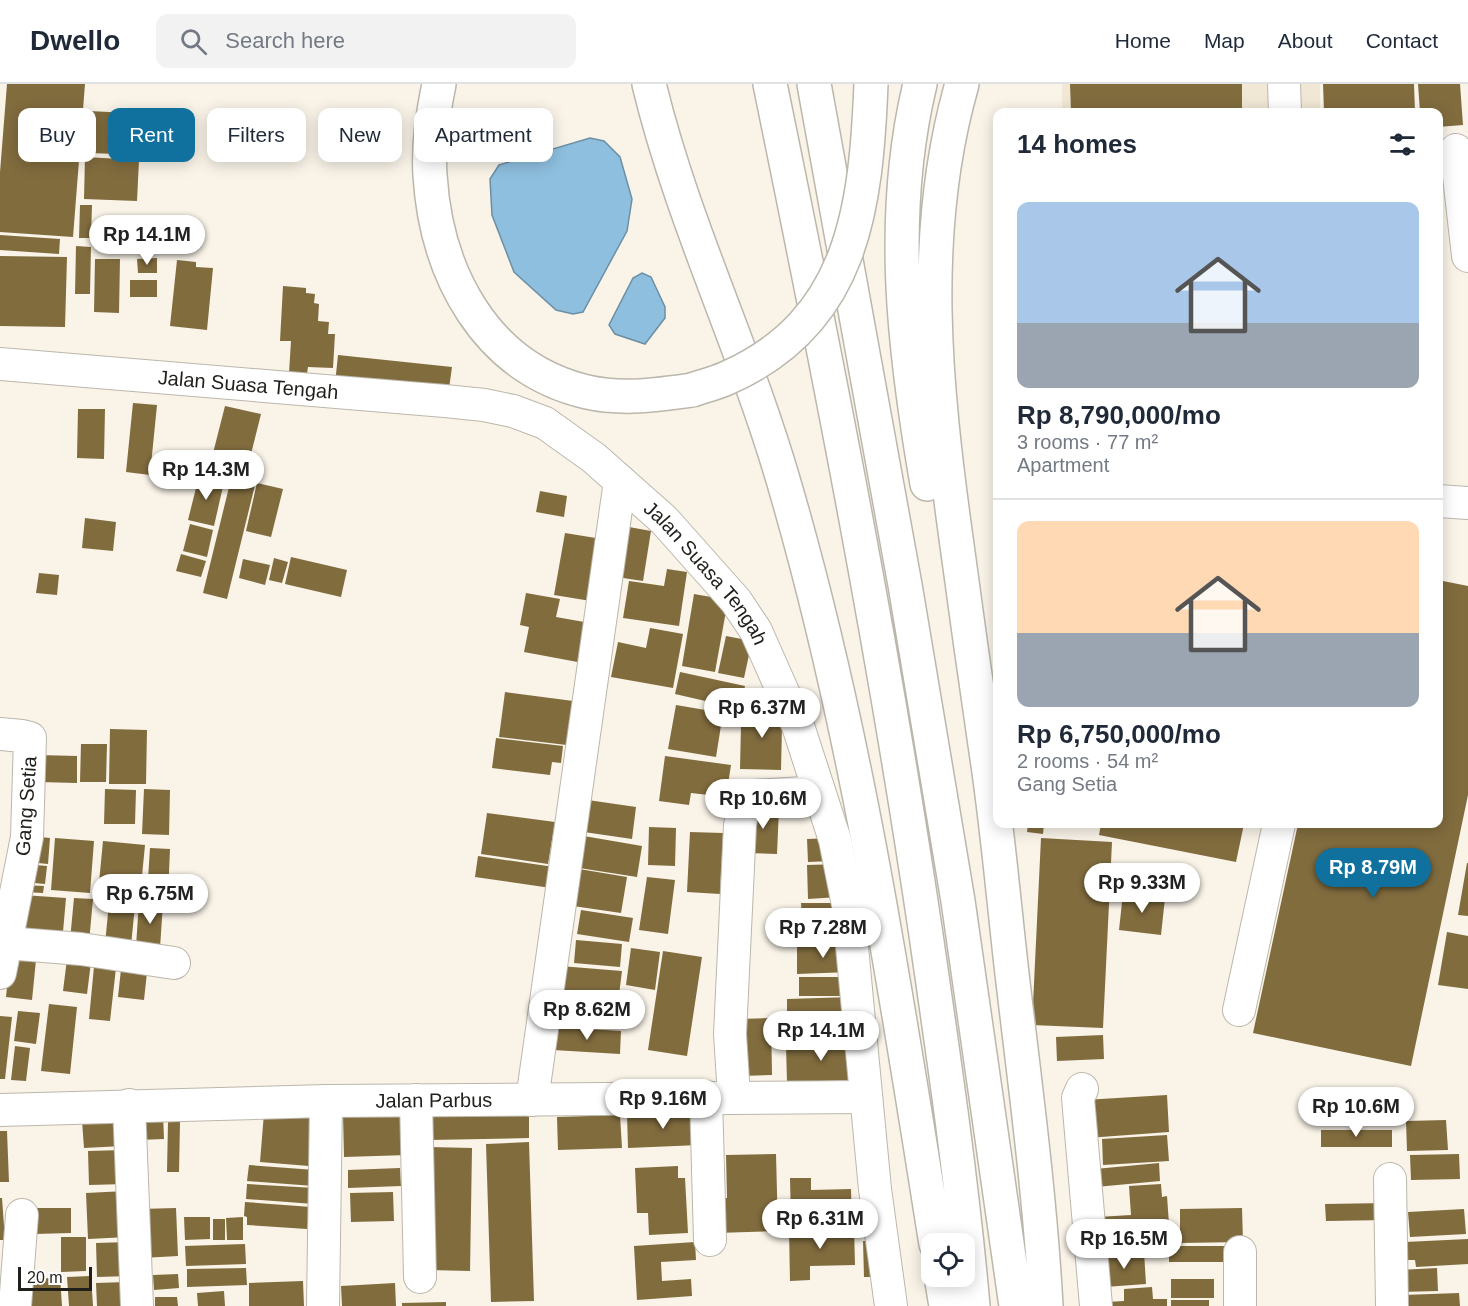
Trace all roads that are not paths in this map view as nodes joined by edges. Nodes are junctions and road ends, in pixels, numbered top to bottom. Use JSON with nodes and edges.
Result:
{"nodes":[{"id":1,"x":438,"y":84,"type":"edge"},
{"id":2,"x":649,"y":84,"type":"edge"},
{"id":3,"x":770,"y":84,"type":"edge"},
{"id":4,"x":814,"y":84,"type":"edge"},
{"id":5,"x":871,"y":84,"type":"edge"},
{"id":6,"x":920,"y":84,"type":"edge"},
{"id":7,"x":962,"y":84,"type":"edge"},
{"id":8,"x":1284,"y":84,"type":"edge"},
{"id":9,"x":1285,"y":108,"type":"edge"},
{"id":10,"x":1456,"y":150,"type":"dead end"},
{"id":11,"x":1468,"y":256,"type":"edge"},
{"id":12,"x":0,"y":364,"type":"edge"},
{"id":13,"x":620,"y":480,"type":"junction"},
{"id":14,"x":1443,"y":501,"type":"edge"},
{"id":15,"x":1468,"y":503,"type":"edge"},
{"id":16,"x":0,"y":734,"type":"edge"},
{"id":17,"x":819,"y":792,"type":"junction"},
{"id":18,"x":993,"y":800,"type":"edge"},
{"id":19,"x":996,"y":828,"type":"edge"},
{"id":20,"x":1278,"y":828,"type":"edge"},
{"id":21,"x":6,"y":943,"type":"junction"},
{"id":22,"x":174,"y":963,"type":"dead end"},
{"id":23,"x":1012,"y":971,"type":"junction"},
{"id":24,"x":0,"y":973,"type":"edge"},
{"id":25,"x":1239,"y":1010,"type":"dead end"},
{"id":26,"x":1082,"y":1089,"type":"dead end"},
{"id":27,"x":719,"y":1096,"type":"junction"},
{"id":28,"x":866,"y":1097,"type":"junction"},
{"id":29,"x":416,"y":1100,"type":"junction"},
{"id":30,"x":532,"y":1100,"type":"junction"},
{"id":31,"x":326,"y":1101,"type":"junction"},
{"id":32,"x":129,"y":1105,"type":"junction"},
{"id":33,"x":0,"y":1110,"type":"edge"},
{"id":34,"x":1390,"y":1179,"type":"dead end"},
{"id":35,"x":22,"y":1215,"type":"dead end"},
{"id":36,"x":934,"y":1233,"type":"edge"},
{"id":37,"x":710,"y":1240,"type":"dead end"},
{"id":38,"x":1240,"y":1252,"type":"dead end"},
{"id":39,"x":420,"y":1276,"type":"dead end"},
{"id":40,"x":943,"y":1287,"type":"edge"},
{"id":41,"x":15,"y":1306,"type":"edge"},
{"id":42,"x":137,"y":1306,"type":"edge"},
{"id":43,"x":323,"y":1306,"type":"edge"},
{"id":44,"x":891,"y":1306,"type":"edge"},
{"id":45,"x":946,"y":1306,"type":"edge"},
{"id":46,"x":973,"y":1306,"type":"edge"},
{"id":47,"x":1016,"y":1306,"type":"edge"},
{"id":48,"x":1046,"y":1306,"type":"edge"},
{"id":49,"x":1096,"y":1306,"type":"edge"},
{"id":50,"x":1240,"y":1306,"type":"edge"},
{"id":51,"x":1392,"y":1306,"type":"edge"}],
"edges":[{"from":1,"to":5,"type":"highway","bridge":true},
{"from":2,"to":36,"type":"highway"},
{"from":3,"to":46,"type":"highway"},
{"from":4,"to":47,"type":"highway"},
{"from":6,"to":23,"type":"highway"},
{"from":7,"to":18,"type":"highway"},
{"from":8,"to":9,"type":"street"},
{"from":10,"to":11,"type":"street"},
{"from":12,"to":13,"type":"street","name":"Jalan Suasa Tengah"},
{"from":13,"to":17,"type":"street","name":"Jalan Suasa Tengah"},
{"from":13,"to":30,"type":"street"},
{"from":14,"to":15,"type":"street"},
{"from":16,"to":21,"type":"street","name":"Gang Setia"},
{"from":17,"to":27,"type":"street"},
{"from":17,"to":28,"type":"street","name":"Jalan Suasa Tengah"},
{"from":19,"to":23,"type":"highway"},
{"from":20,"to":25,"type":"street"},
{"from":21,"to":22,"type":"street"},
{"from":21,"to":24,"type":"street","name":"Gang Setia"},
{"from":23,"to":48,"type":"highway"},
{"from":26,"to":49,"type":"street"},
{"from":27,"to":28,"type":"street","name":"Jalan Parbus"},
{"from":27,"to":30,"type":"street","name":"Jalan Parbus"},
{"from":27,"to":37,"type":"street"},
{"from":28,"to":44,"type":"street","name":"Jalan Suasa Tengah"},
{"from":29,"to":30,"type":"street","name":"Jalan Parbus"},
{"from":29,"to":31,"type":"street","name":"Jalan Parbus"},
{"from":29,"to":39,"type":"street"},
{"from":31,"to":32,"type":"street","name":"Jalan Parbus"},
{"from":31,"to":43,"type":"street"},
{"from":32,"to":33,"type":"street","name":"Jalan Parbus"},
{"from":32,"to":42,"type":"street"},
{"from":34,"to":51,"type":"street"},
{"from":35,"to":41,"type":"street"},
{"from":38,"to":50,"type":"street"},
{"from":40,"to":45,"type":"highway"}]}
